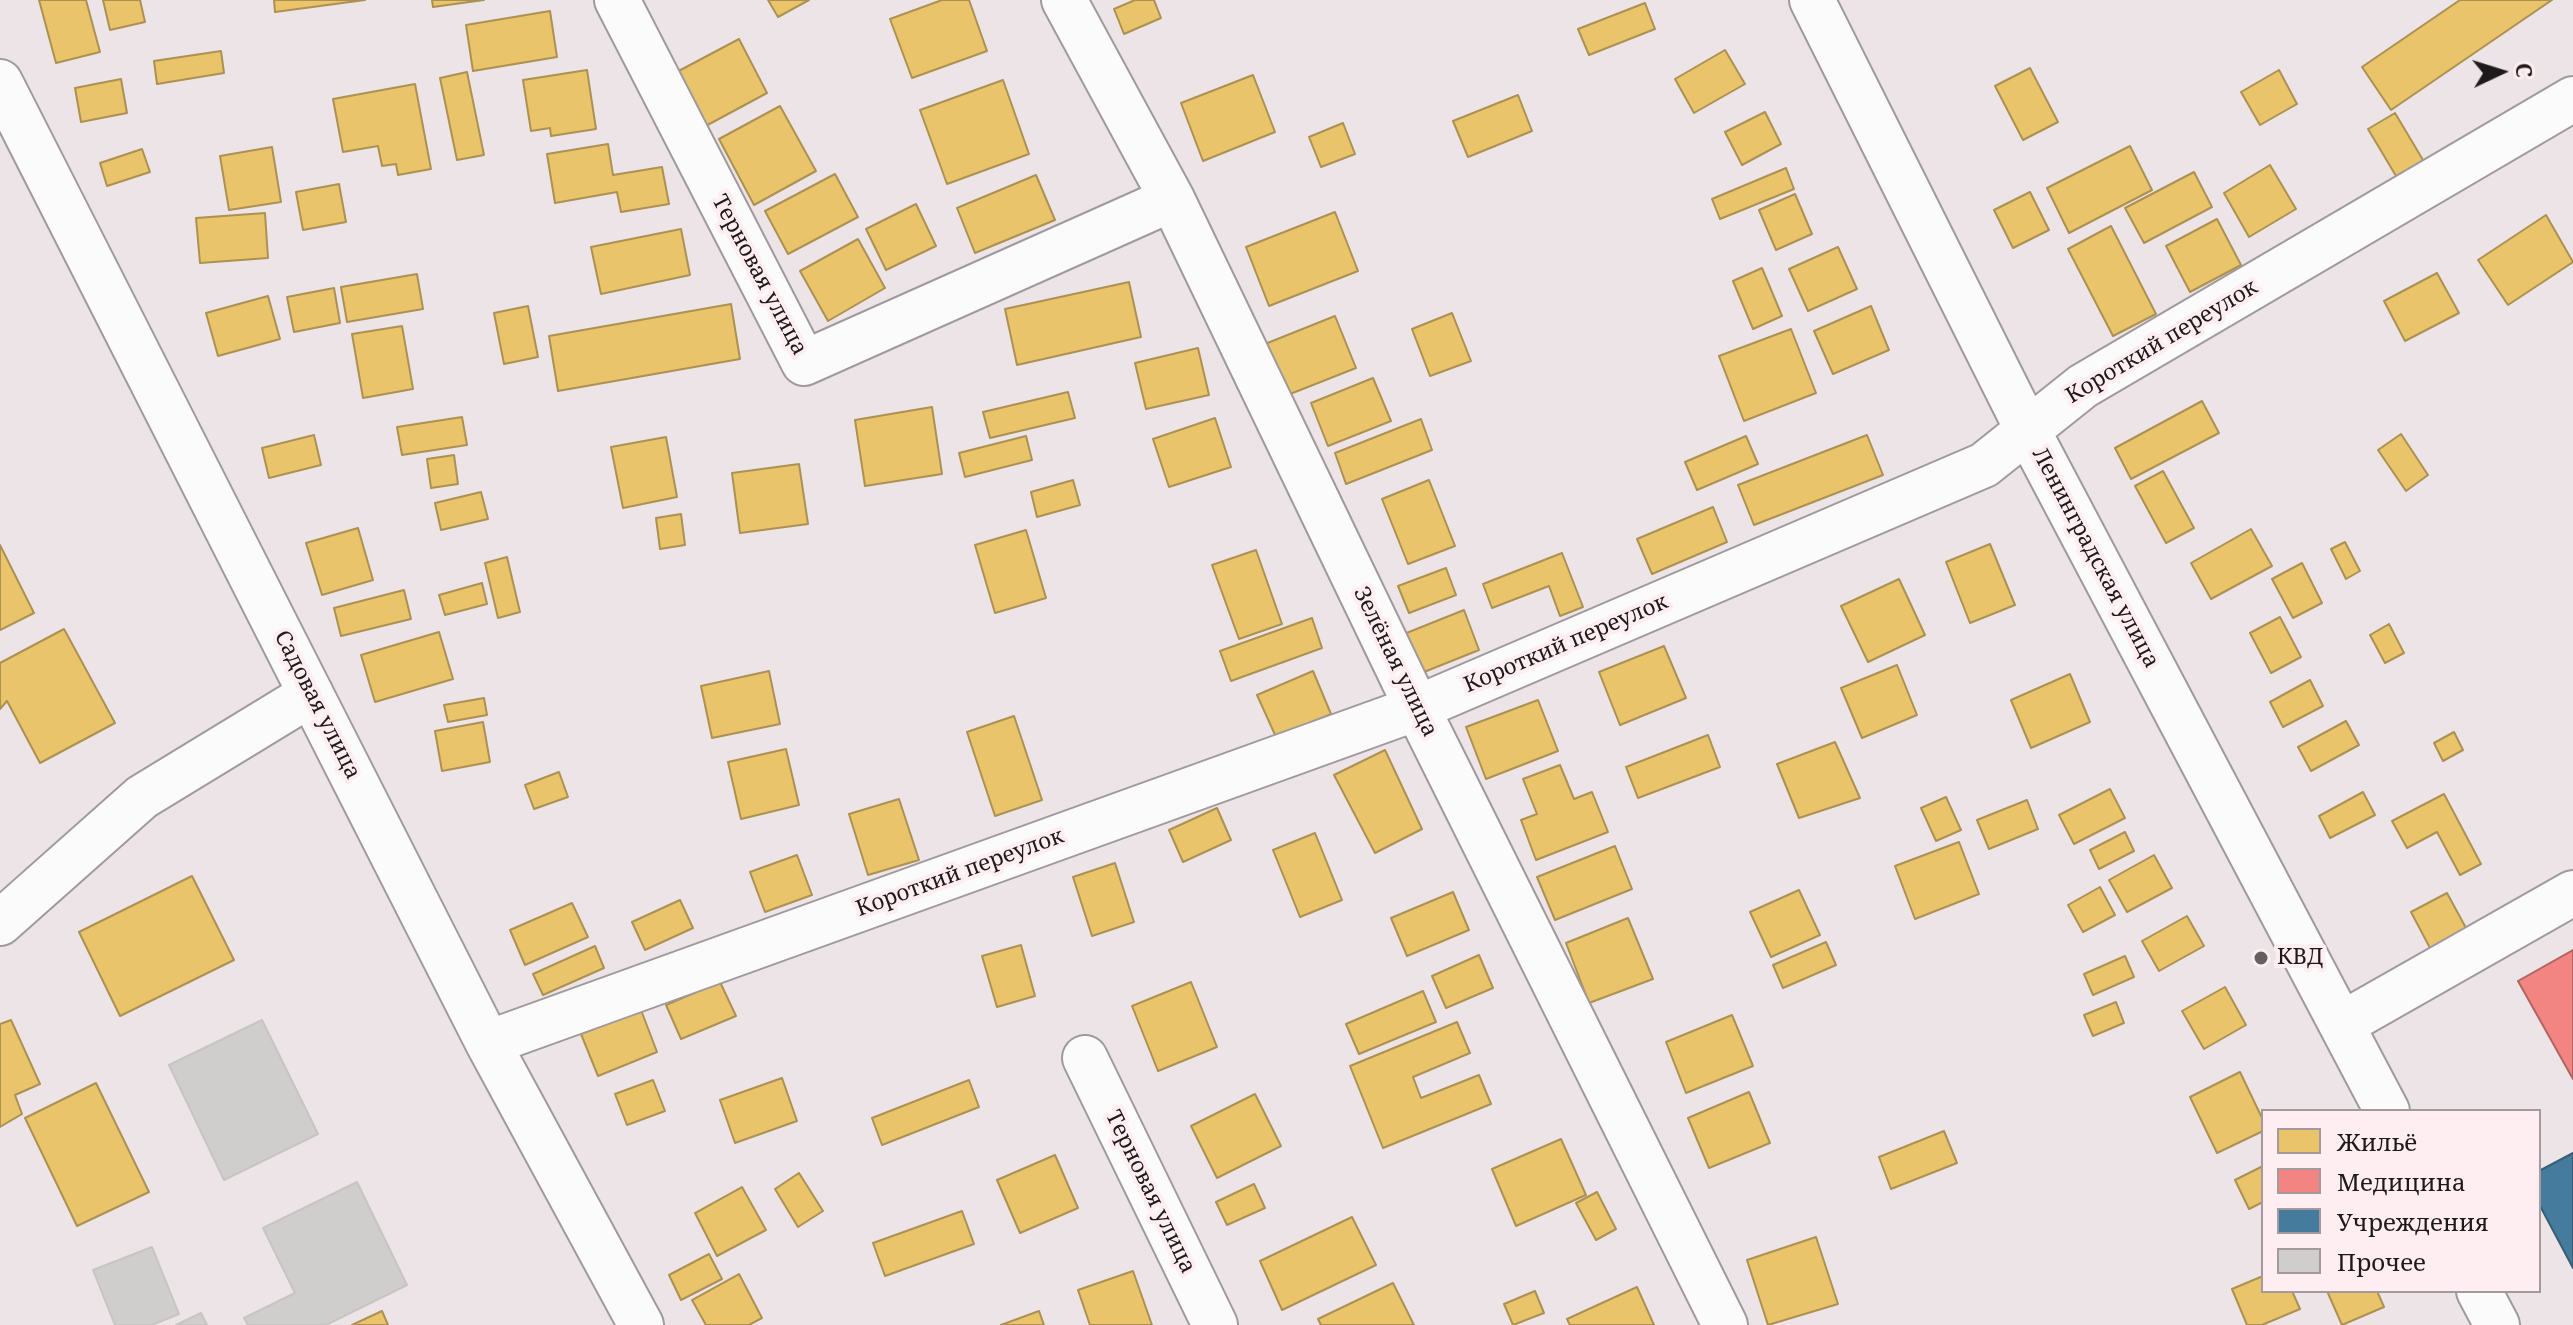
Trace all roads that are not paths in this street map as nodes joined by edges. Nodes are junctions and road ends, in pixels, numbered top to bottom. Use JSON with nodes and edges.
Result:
{"nodes":[{"id":1,"x":617,"y":0,"type":"edge"},
{"id":2,"x":1064,"y":0,"type":"edge"},
{"id":3,"x":1812,"y":0,"type":"edge"},
{"id":4,"x":0,"y":82,"type":"edge"},
{"id":5,"x":2573,"y":99,"type":"edge"},
{"id":6,"x":1172,"y":199,"type":"junction"},
{"id":7,"x":2028,"y":431,"type":"junction"},
{"id":8,"x":311,"y":694,"type":"junction"},
{"id":9,"x":1417,"y":708,"type":"junction"},
{"id":10,"x":2573,"y":893,"type":"edge"},
{"id":11,"x":0,"y":923,"type":"edge"},
{"id":12,"x":2342,"y":1024,"type":"junction"},
{"id":13,"x":488,"y":1043,"type":"junction"},
{"id":14,"x":1085,"y":1058,"type":"dead end"},
{"id":15,"x":2386,"y":1109,"type":"edge"},
{"id":16,"x":2480,"y":1293,"type":"edge"},
{"id":17,"x":641,"y":1325,"type":"edge"},
{"id":18,"x":1215,"y":1325,"type":"edge"},
{"id":19,"x":1725,"y":1325,"type":"edge"},
{"id":20,"x":2497,"y":1325,"type":"edge"}],
"edges":[{"from":1,"to":6,"type":"street","name":"Терновая улица"},
{"from":2,"to":6,"type":"street","name":"Зелёная улица"},
{"from":3,"to":7,"type":"street","name":"Ленинградская улица"},
{"from":4,"to":8,"type":"street","name":"Садовая улица"},
{"from":5,"to":7,"type":"street","name":"Короткий переулок"},
{"from":6,"to":9,"type":"street","name":"Зелёная улица"},
{"from":7,"to":9,"type":"street","name":"Короткий переулок"},
{"from":7,"to":12,"type":"street","name":"Ленинградская улица"},
{"from":8,"to":11,"type":"street"},
{"from":8,"to":13,"type":"street","name":"Садовая улица"},
{"from":9,"to":13,"type":"street","name":"Короткий переулок"},
{"from":9,"to":19,"type":"street","name":"Зелёная улица"},
{"from":10,"to":12,"type":"street"},
{"from":12,"to":15,"type":"street","name":"Ленинградская улица"},
{"from":13,"to":17,"type":"street","name":"Садовая улица"},
{"from":14,"to":18,"type":"street","name":"Терновая улица"},
{"from":16,"to":20,"type":"street"}]}
